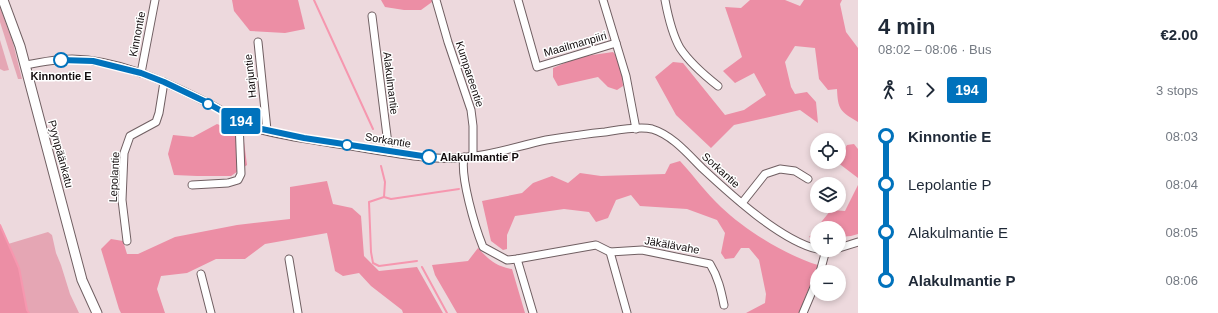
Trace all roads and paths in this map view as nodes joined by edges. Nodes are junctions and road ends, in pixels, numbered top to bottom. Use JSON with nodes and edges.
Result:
{"nodes":[{"id":1,"x":3,"y":0,"type":"edge"},
{"id":2,"x":155,"y":0,"type":"edge"},
{"id":3,"x":436,"y":0,"type":"edge"},
{"id":4,"x":518,"y":0,"type":"edge"},
{"id":5,"x":604,"y":0,"type":"edge"},
{"id":6,"x":665,"y":0,"type":"edge"},
{"id":7,"x":372,"y":16,"type":"dead end"},
{"id":8,"x":258,"y":42,"type":"dead end"},
{"id":9,"x":616,"y":44,"type":"junction"},
{"id":10,"x":26,"y":65,"type":"junction"},
{"id":11,"x":141,"y":73,"type":"junction"},
{"id":12,"x":164,"y":82,"type":"junction"},
{"id":13,"x":718,"y":86,"type":"dead end"},
{"id":14,"x":239,"y":121,"type":"junction"},
{"id":15,"x":636,"y":129,"type":"junction"},
{"id":16,"x":266,"y":130,"type":"junction"},
{"id":17,"x":389,"y":152,"type":"junction"},
{"id":18,"x":473,"y":157,"type":"junction"},
{"id":19,"x":464,"y":158,"type":"junction"},
{"id":20,"x":808,"y":179,"type":"dead end"},
{"id":21,"x":192,"y":185,"type":"dead end"},
{"id":22,"x":742,"y":203,"type":"junction"},
{"id":23,"x":127,"y":241,"type":"dead end"},
{"id":24,"x":858,"y":242,"type":"edge"},
{"id":25,"x":810,"y":246,"type":"edge"},
{"id":26,"x":846,"y":246,"type":"edge"},
{"id":27,"x":610,"y":252,"type":"junction"},
{"id":28,"x":289,"y":259,"type":"dead end"},
{"id":29,"x":517,"y":260,"type":"junction"},
{"id":30,"x":201,"y":274,"type":"dead end"},
{"id":31,"x":810,"y":298,"type":"edge"},
{"id":32,"x":724,"y":305,"type":"dead end"},
{"id":33,"x":97,"y":313,"type":"edge"},
{"id":34,"x":211,"y":313,"type":"edge"},
{"id":35,"x":298,"y":313,"type":"edge"},
{"id":36,"x":533,"y":313,"type":"edge"},
{"id":37,"x":627,"y":313,"type":"edge"},
{"id":38,"x":804,"y":313,"type":"edge"}],
"edges":[{"from":1,"to":10,"type":"main road","name":"Pyynpäänkatu"},
{"from":2,"to":11,"type":"street","name":"Kinnontie"},
{"from":3,"to":18,"type":"street","name":"Kumpareentie"},
{"from":4,"to":9,"type":"street","name":"Maailmanpiiri"},
{"from":5,"to":9,"type":"street"},
{"from":6,"to":13,"type":"street"},
{"from":7,"to":17,"type":"street","name":"Alakulmantie"},
{"from":8,"to":16,"type":"street","name":"Harjuntie"},
{"from":9,"to":15,"type":"street"},
{"from":10,"to":11,"type":"street","name":"Sorkantie"},
{"from":10,"to":33,"type":"main road","name":"Pyynpäänkatu"},
{"from":11,"to":12,"type":"street","name":"Sorkantie"},
{"from":12,"to":14,"type":"street","name":"Sorkantie"},
{"from":12,"to":23,"type":"street","name":"Lepolantie"},
{"from":14,"to":16,"type":"street","name":"Sorkantie"},
{"from":14,"to":21,"type":"street"},
{"from":15,"to":18,"type":"street","name":"Sorkantie"},
{"from":15,"to":22,"type":"street","name":"Sorkantie"},
{"from":16,"to":17,"type":"street","name":"Sorkantie"},
{"from":17,"to":19,"type":"street","name":"Sorkantie"},
{"from":18,"to":19,"type":"street","name":"Sorkantie"},
{"from":19,"to":29,"type":"street"},
{"from":20,"to":22,"type":"street"},
{"from":22,"to":25,"type":"street","name":"Sorkantie"},
{"from":24,"to":26,"type":"street"},
{"from":27,"to":29,"type":"street"},
{"from":27,"to":32,"type":"street","name":"Jäkälävahe"},
{"from":27,"to":37,"type":"street"},
{"from":28,"to":35,"type":"street"},
{"from":29,"to":36,"type":"street"},
{"from":30,"to":34,"type":"street"},
{"from":31,"to":38,"type":"street"}]}
